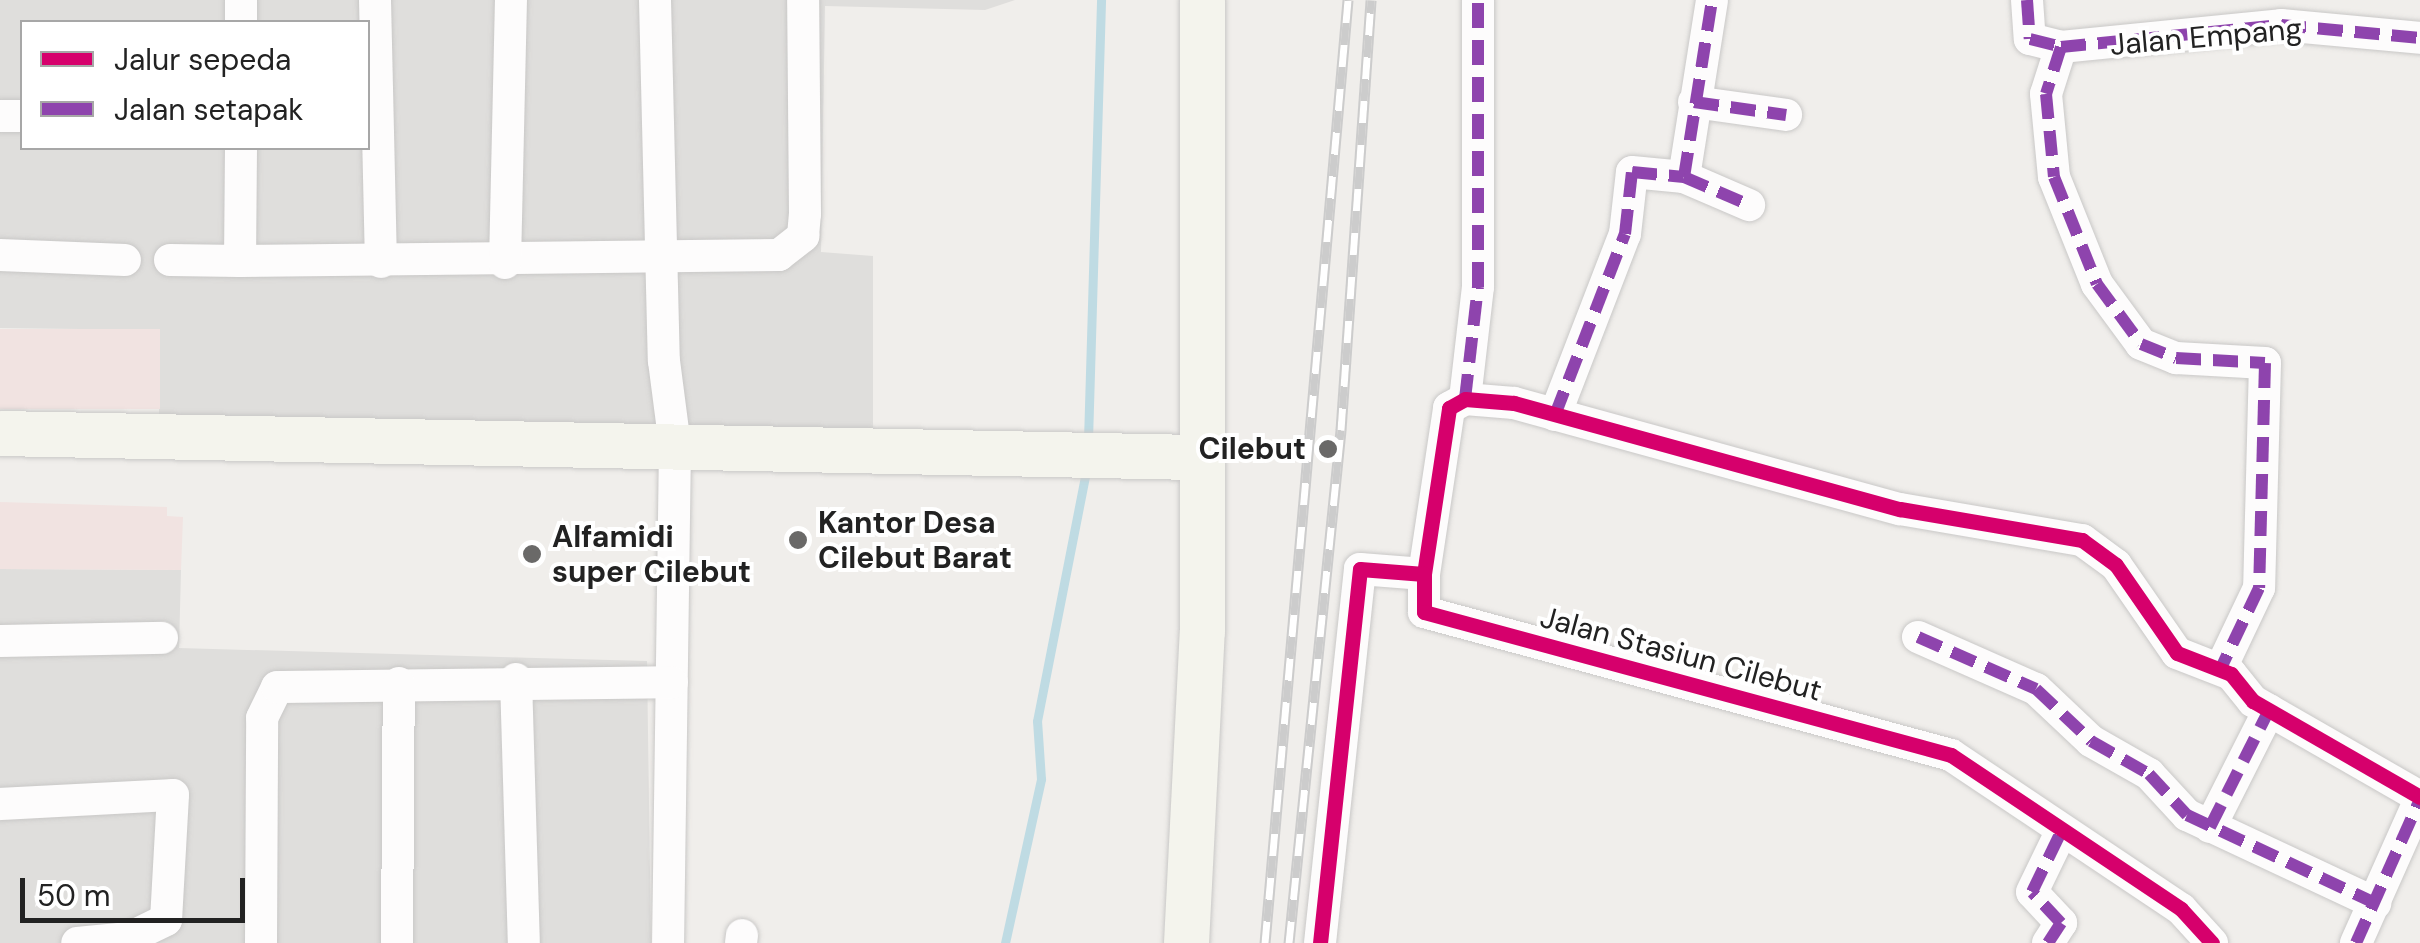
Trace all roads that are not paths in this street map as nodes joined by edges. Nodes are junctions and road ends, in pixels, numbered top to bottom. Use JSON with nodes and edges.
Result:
{"nodes":[{"id":1,"x":375,"y":0,"type":"edge"},
{"id":2,"x":510,"y":0,"type":"edge"},
{"id":3,"x":655,"y":0,"type":"edge"},
{"id":4,"x":803,"y":0,"type":"edge"},
{"id":5,"x":1202,"y":0,"type":"edge"},
{"id":6,"x":1478,"y":0,"type":"edge"},
{"id":7,"x":1712,"y":0,"type":"edge"},
{"id":8,"x":2027,"y":0,"type":"edge"},
{"id":9,"x":2420,"y":38,"type":"edge"},
{"id":10,"x":2061,"y":47,"type":"junction"},
{"id":11,"x":1694,"y":102,"type":"junction"},
{"id":12,"x":1786,"y":115,"type":"dead end"},
{"id":13,"x":241,"y":150,"type":"edge"},
{"id":14,"x":1684,"y":177,"type":"junction"},
{"id":15,"x":1749,"y":205,"type":"dead end"},
{"id":16,"x":0,"y":255,"type":"edge"},
{"id":17,"x":125,"y":260,"type":"dead end"},
{"id":18,"x":170,"y":260,"type":"dead end"},
{"id":19,"x":661,"y":260,"type":"junction"},
{"id":20,"x":240,"y":261,"type":"junction"},
{"id":21,"x":381,"y":262,"type":"junction"},
{"id":22,"x":504,"y":263,"type":"junction"},
{"id":23,"x":1464,"y":399,"type":"junction"},
{"id":24,"x":1555,"y":415,"type":"junction"},
{"id":25,"x":0,"y":434,"type":"edge"},
{"id":26,"x":675,"y":446,"type":"junction"},
{"id":27,"x":1198,"y":457,"type":"junction"},
{"id":28,"x":1424,"y":574,"type":"junction"},
{"id":29,"x":162,"y":638,"type":"dead end"},
{"id":30,"x":1918,"y":638,"type":"dead end"},
{"id":31,"x":3,"y":645,"type":"edge"},
{"id":32,"x":2221,"y":668,"type":"junction"},
{"id":33,"x":516,"y":679,"type":"junction"},
{"id":34,"x":672,"y":682,"type":"junction"},
{"id":35,"x":399,"y":683,"type":"junction"},
{"id":36,"x":2269,"y":710,"type":"junction"},
{"id":37,"x":2420,"y":798,"type":"edge"},
{"id":38,"x":0,"y":804,"type":"edge"},
{"id":39,"x":2210,"y":828,"type":"junction"},
{"id":40,"x":2061,"y":832,"type":"junction"},
{"id":41,"x":2375,"y":902,"type":"junction"},
{"id":42,"x":76,"y":943,"type":"edge"},
{"id":43,"x":261,"y":943,"type":"edge"},
{"id":44,"x":397,"y":943,"type":"edge"},
{"id":45,"x":524,"y":943,"type":"edge"},
{"id":46,"x":668,"y":943,"type":"edge"},
{"id":47,"x":1186,"y":943,"type":"edge"},
{"id":48,"x":1320,"y":943,"type":"edge"},
{"id":49,"x":2048,"y":943,"type":"edge"},
{"id":50,"x":2212,"y":943,"type":"edge"},
{"id":51,"x":2356,"y":943,"type":"edge"}],
"edges":[{"from":1,"to":21,"type":"street"},
{"from":2,"to":22,"type":"street"},
{"from":3,"to":19,"type":"street"},
{"from":4,"to":19,"type":"street"},
{"from":5,"to":27,"type":"street"},
{"from":6,"to":23,"type":"street"},
{"from":7,"to":11,"type":"street"},
{"from":8,"to":10,"type":"street"},
{"from":9,"to":10,"type":"street","name":"Jalan Empang"},
{"from":10,"to":32,"type":"street"},
{"from":11,"to":12,"type":"street"},
{"from":11,"to":14,"type":"street"},
{"from":13,"to":20,"type":"street"},
{"from":14,"to":15,"type":"street"},
{"from":14,"to":24,"type":"street"},
{"from":16,"to":17,"type":"street"},
{"from":18,"to":20,"type":"street"},
{"from":19,"to":22,"type":"street"},
{"from":19,"to":26,"type":"street"},
{"from":20,"to":21,"type":"street"},
{"from":21,"to":22,"type":"street"},
{"from":23,"to":24,"type":"street"},
{"from":23,"to":28,"type":"street"},
{"from":24,"to":32,"type":"street"},
{"from":25,"to":26,"type":"street"},
{"from":26,"to":27,"type":"street"},
{"from":26,"to":34,"type":"street"},
{"from":27,"to":47,"type":"street"},
{"from":28,"to":40,"type":"street","name":"Jalan Stasiun Cilebut"},
{"from":28,"to":48,"type":"street"},
{"from":29,"to":31,"type":"street"},
{"from":30,"to":39,"type":"street"},
{"from":32,"to":36,"type":"street"},
{"from":33,"to":34,"type":"street"},
{"from":33,"to":35,"type":"street"},
{"from":33,"to":45,"type":"street"},
{"from":34,"to":46,"type":"street"},
{"from":35,"to":43,"type":"street"},
{"from":35,"to":44,"type":"street"},
{"from":36,"to":37,"type":"street"},
{"from":36,"to":39,"type":"street"},
{"from":37,"to":41,"type":"street"},
{"from":38,"to":42,"type":"street"},
{"from":39,"to":41,"type":"street"},
{"from":40,"to":49,"type":"street"},
{"from":40,"to":50,"type":"street"},
{"from":41,"to":51,"type":"street"}]}
